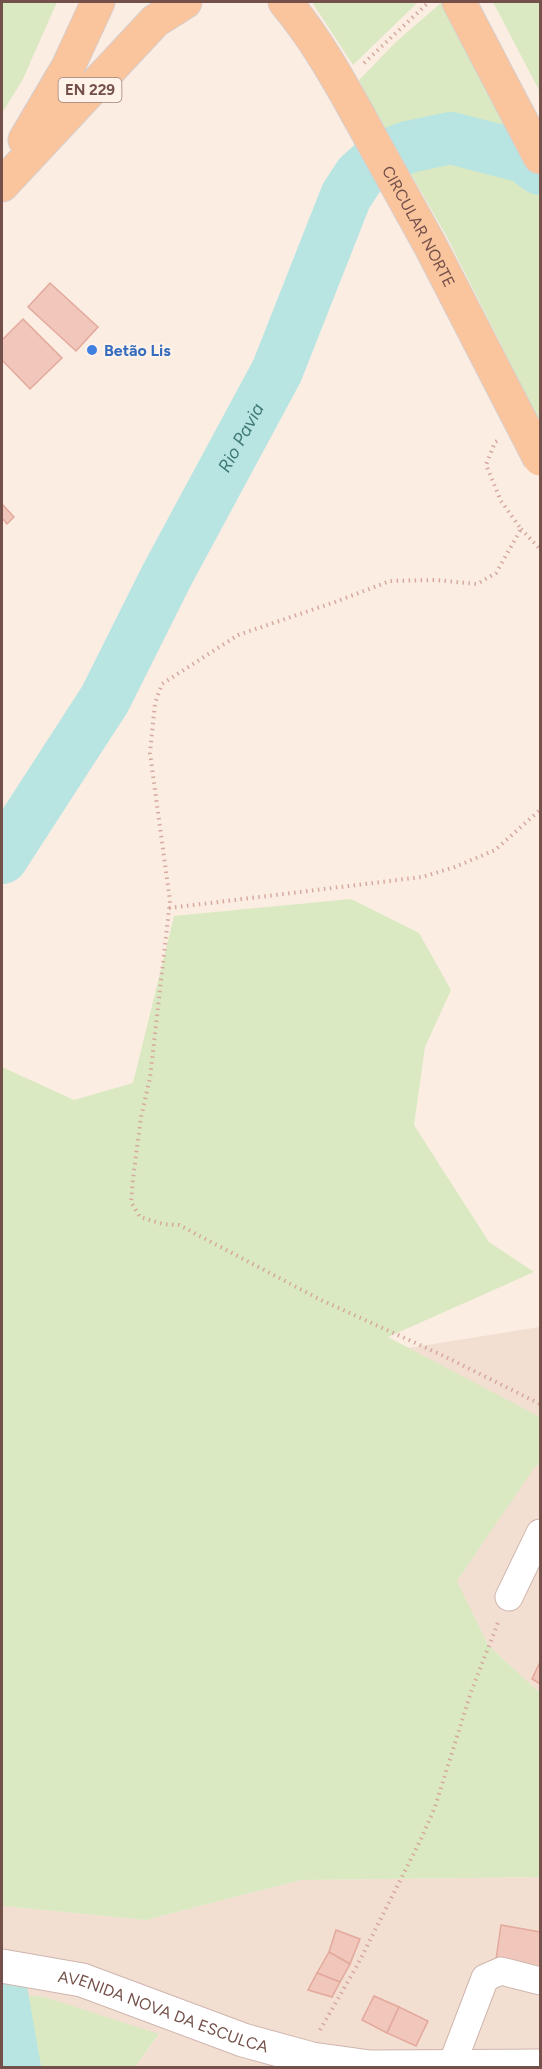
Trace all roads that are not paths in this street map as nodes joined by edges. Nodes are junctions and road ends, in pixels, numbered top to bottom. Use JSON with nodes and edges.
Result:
{"nodes":[{"id":1,"x":98,"y":2,"type":"edge"},
{"id":2,"x":185,"y":2,"type":"edge"},
{"id":3,"x":285,"y":2,"type":"edge"},
{"id":4,"x":464,"y":10,"type":"edge"},
{"id":5,"x":540,"y":157,"type":"edge"},
{"id":6,"x":2,"y":183,"type":"edge"},
{"id":7,"x":540,"y":459,"type":"edge"},
{"id":8,"x":540,"y":1533,"type":"edge"},
{"id":9,"x":509,"y":1598,"type":"road end"},
{"id":10,"x":2,"y":1966,"type":"edge"},
{"id":11,"x":540,"y":1982,"type":"edge"},
{"id":12,"x":540,"y":2066,"type":"edge"},
{"id":13,"x":370,"y":2067,"type":"edge"},
{"id":14,"x":451,"y":2067,"type":"edge"}],
"edges":[{"from":1,"to":6,"type":"main road","number":"EN 229"},
{"from":2,"to":6,"type":"main road","number":"EN 229"},
{"from":3,"to":7,"type":"main road","name":"CIRCULAR NORTE","bridge":true},
{"from":4,"to":5,"type":"main road"},
{"from":8,"to":9,"type":"street"},
{"from":10,"to":13,"type":"street","name":"AVENIDA NOVA DA ESCULCA"},
{"from":11,"to":14,"type":"street"},
{"from":12,"to":14,"type":"street","name":"AVENIDA NOVA DA ESCULCA"},
{"from":13,"to":14,"type":"street","name":"AVENIDA NOVA DA ESCULCA"}]}
